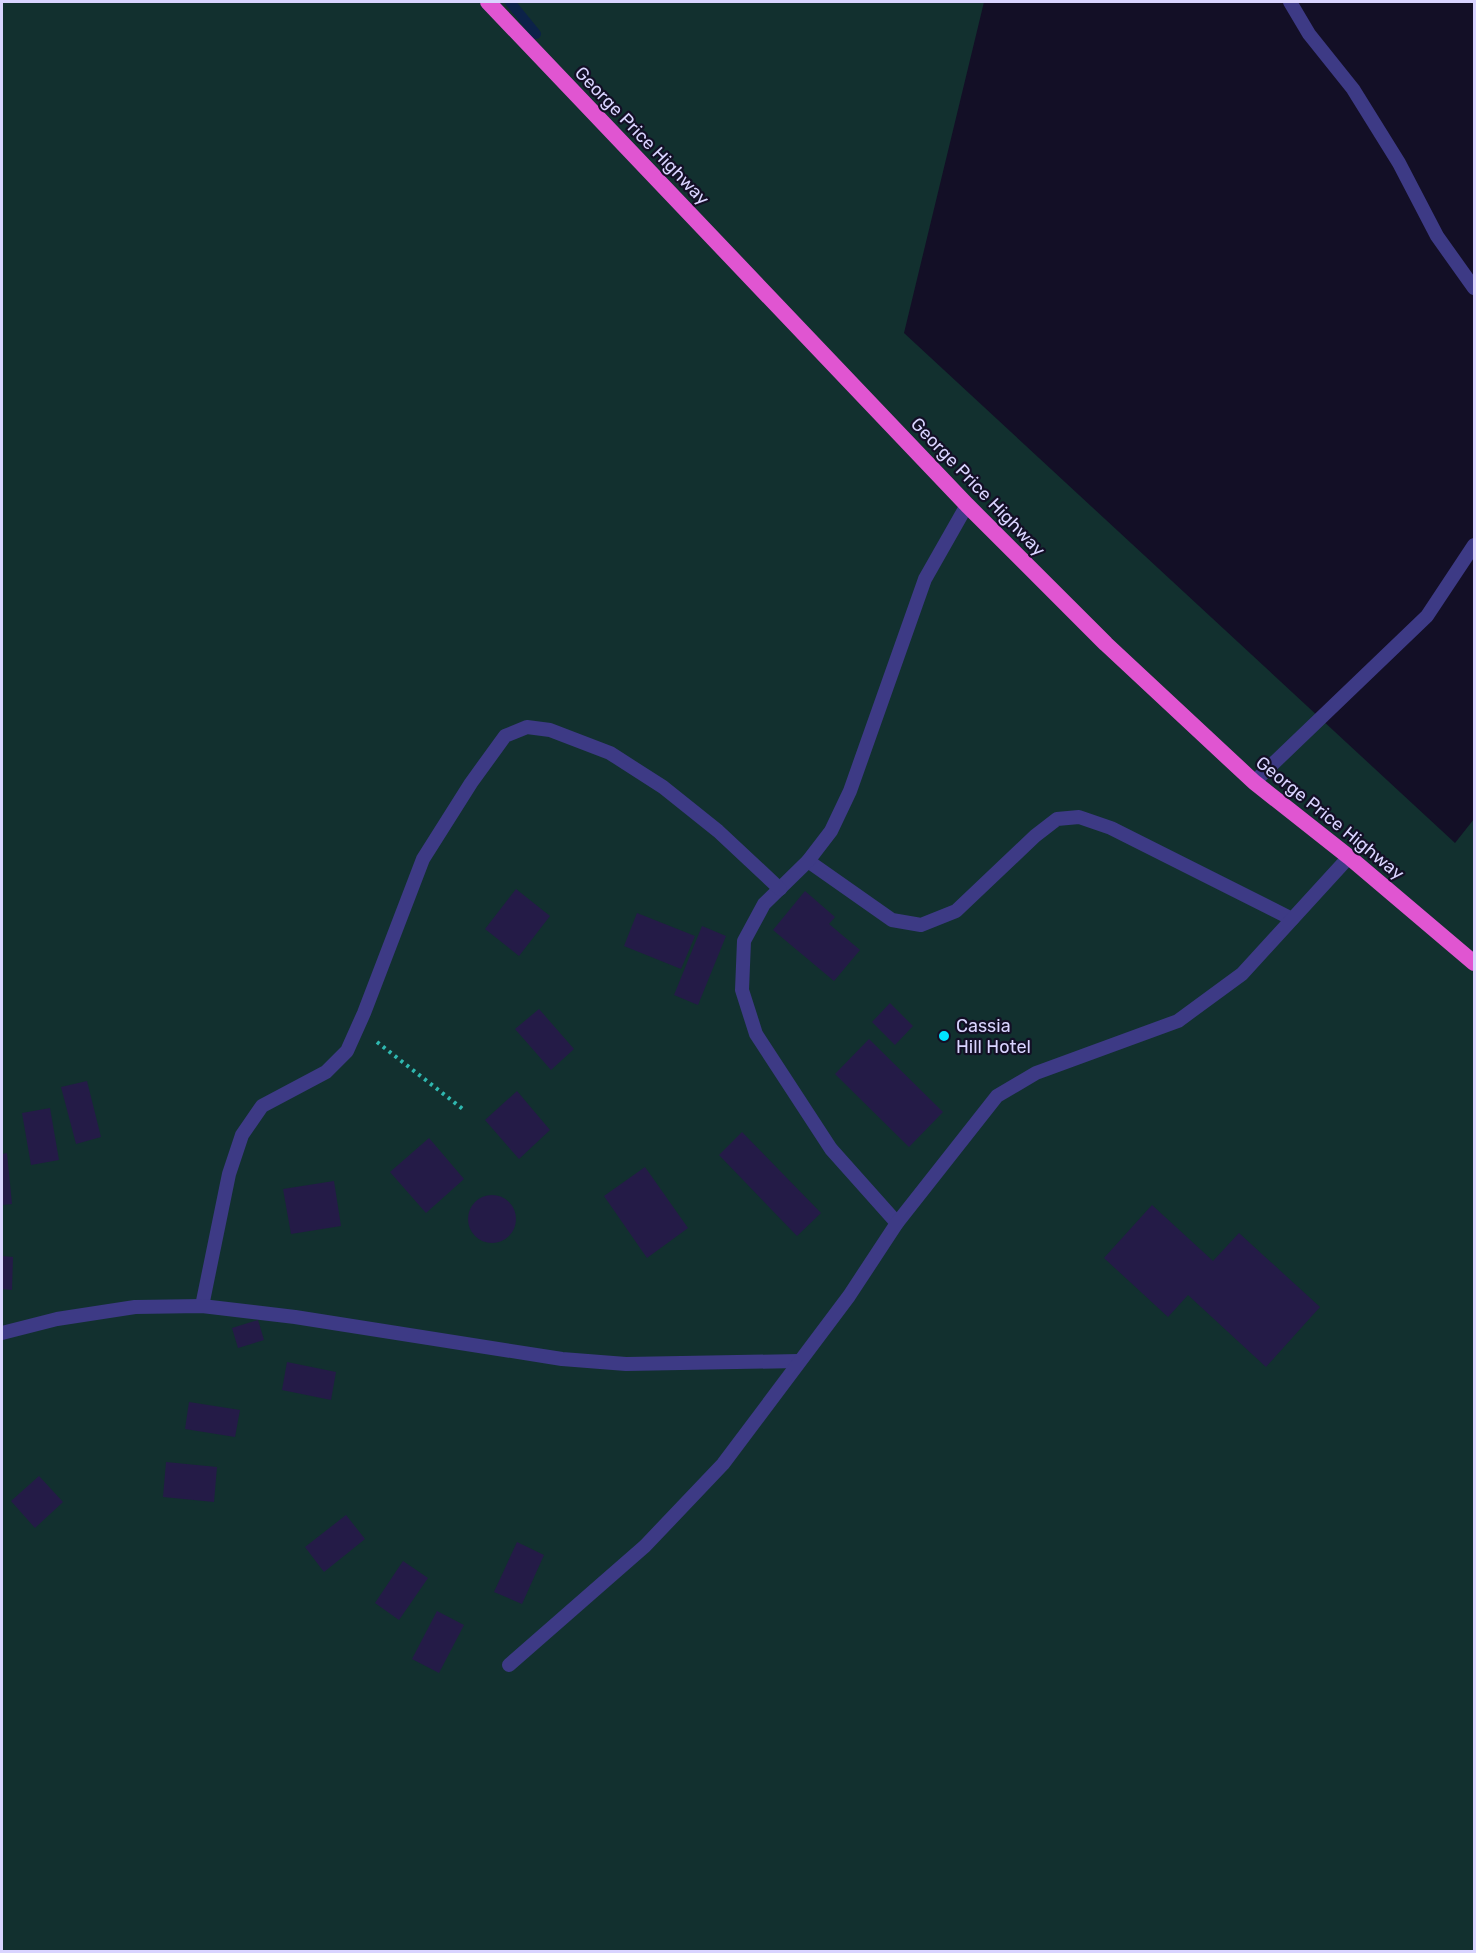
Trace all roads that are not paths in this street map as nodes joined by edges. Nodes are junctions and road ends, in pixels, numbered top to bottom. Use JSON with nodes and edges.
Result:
{"nodes":[{"id":1,"x":488,"y":2,"type":"edge"},
{"id":2,"x":1290,"y":2,"type":"edge"},
{"id":3,"x":1474,"y":288,"type":"edge"},
{"id":4,"x":967,"y":505,"type":"junction"},
{"id":5,"x":1474,"y":545,"type":"edge"},
{"id":6,"x":1254,"y":782,"type":"junction"},
{"id":7,"x":1349,"y":857,"type":"junction"},
{"id":8,"x":808,"y":861,"type":"junction"},
{"id":9,"x":780,"y":888,"type":"junction"},
{"id":10,"x":1292,"y":919,"type":"junction"},
{"id":11,"x":1474,"y":963,"type":"edge"},
{"id":12,"x":897,"y":1223,"type":"junction"},
{"id":13,"x":202,"y":1306,"type":"junction"},
{"id":14,"x":2,"y":1333,"type":"edge"},
{"id":15,"x":799,"y":1361,"type":"junction"},
{"id":16,"x":509,"y":1665,"type":"dead end"}],
"edges":[{"from":1,"to":4,"type":"highway","name":"George Price Highway"},
{"from":2,"to":3,"type":"lane"},
{"from":4,"to":6,"type":"highway","name":"George Price Highway"},
{"from":4,"to":8,"type":"lane"},
{"from":5,"to":6,"type":"lane"},
{"from":6,"to":7,"type":"highway","name":"George Price Highway"},
{"from":7,"to":10,"type":"lane"},
{"from":7,"to":11,"type":"highway","name":"George Price Highway"},
{"from":8,"to":9,"type":"lane"},
{"from":8,"to":10,"type":"lane"},
{"from":9,"to":12,"type":"lane"},
{"from":9,"to":13,"type":"lane"},
{"from":10,"to":12,"type":"lane"},
{"from":12,"to":15,"type":"lane"},
{"from":13,"to":14,"type":"lane"},
{"from":13,"to":15,"type":"lane"},
{"from":15,"to":16,"type":"lane"}]}
